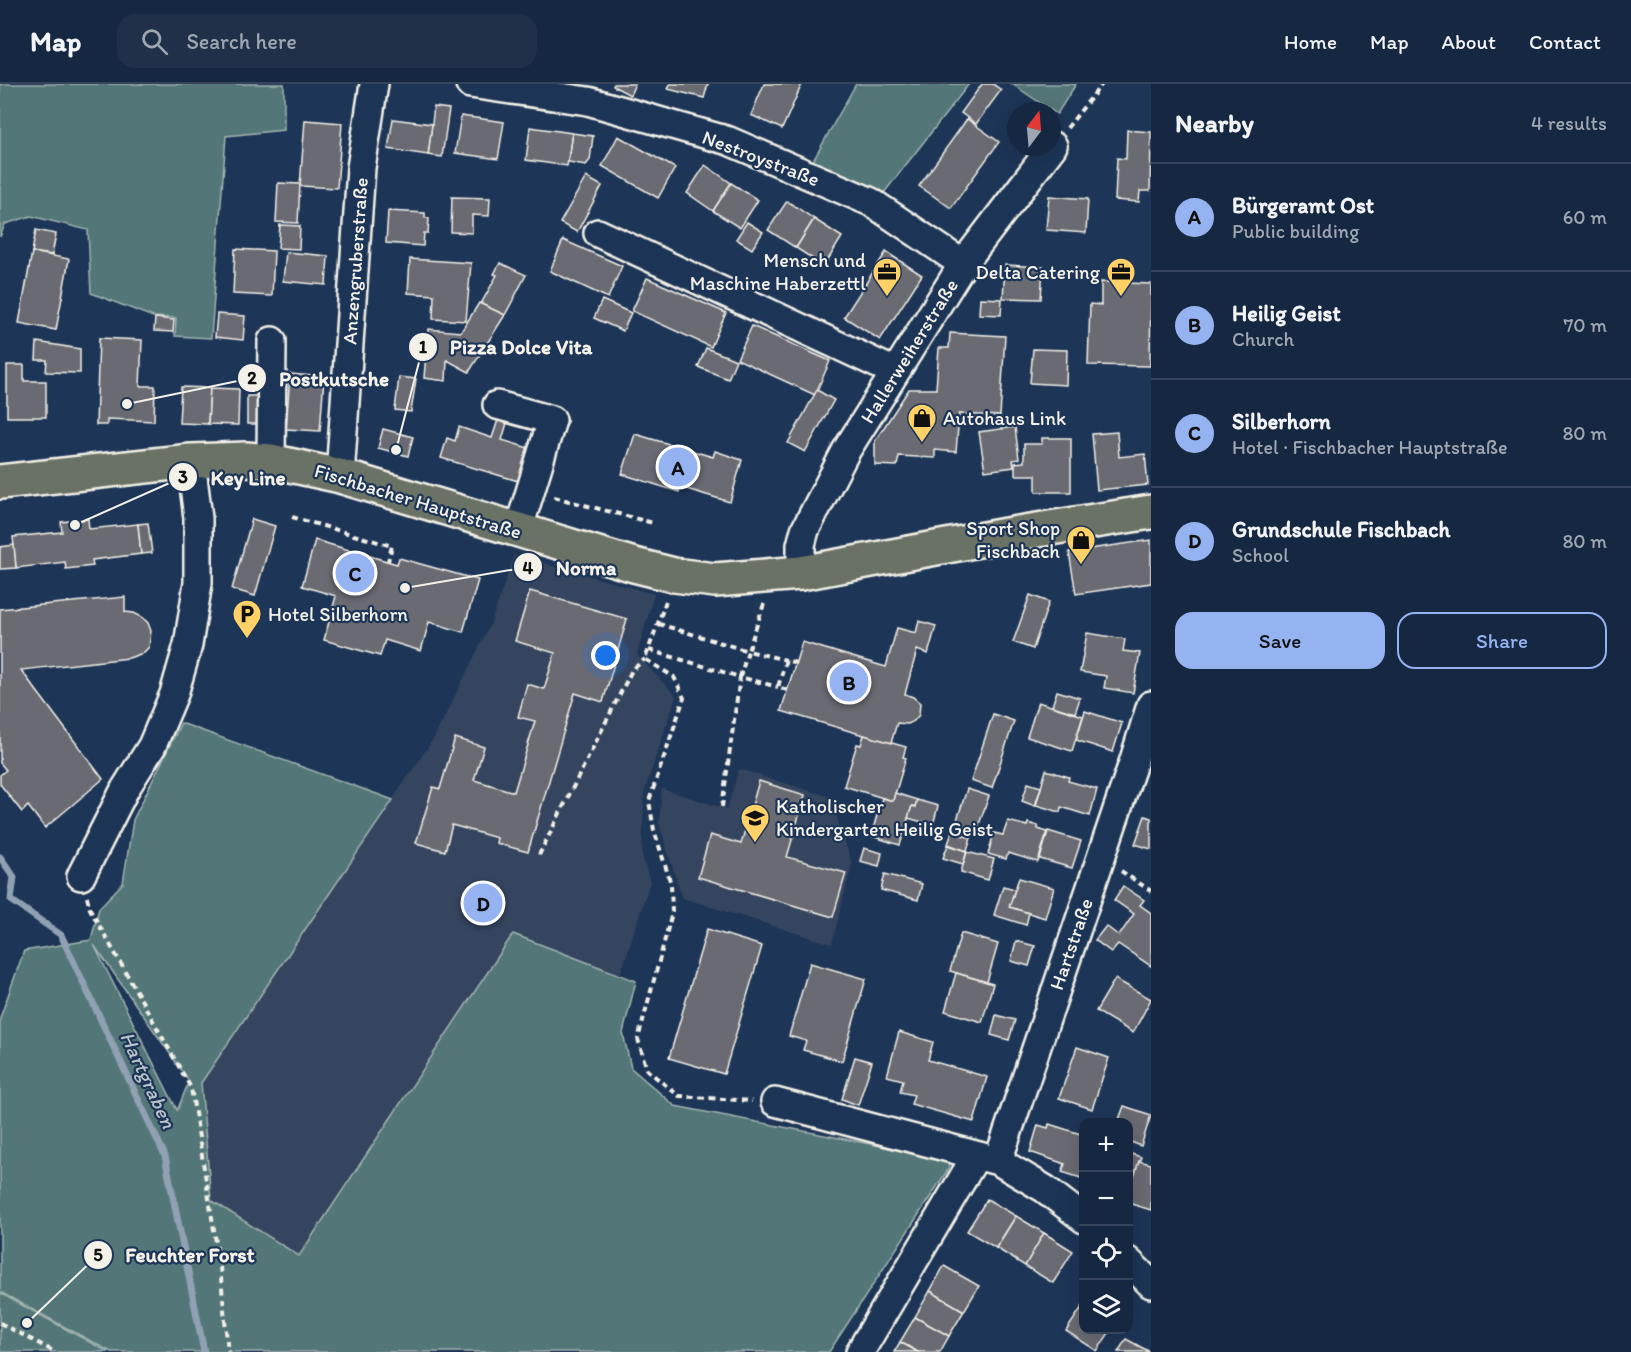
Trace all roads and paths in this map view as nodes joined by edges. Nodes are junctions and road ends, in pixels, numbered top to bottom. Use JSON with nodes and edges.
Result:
{"nodes":[{"id":1,"x":374,"y":84,"type":"edge"},
{"id":2,"x":470,"y":84,"type":"edge"},
{"id":3,"x":1102,"y":84,"type":"edge"},
{"id":4,"x":1061,"y":136,"type":"edge"},
{"id":5,"x":1045,"y":156,"type":"edge"},
{"id":6,"x":598,"y":233,"type":"dead end"},
{"id":7,"x":963,"y":264,"type":"junction"},
{"id":8,"x":272,"y":340,"type":"dead end"},
{"id":9,"x":895,"y":372,"type":"junction"},
{"id":10,"x":497,"y":405,"type":"dead end"},
{"id":11,"x":191,"y":461,"type":"junction"},
{"id":12,"x":271,"y":461,"type":"junction"},
{"id":13,"x":340,"y":476,"type":"junction"},
{"id":14,"x":0,"y":482,"type":"edge"},
{"id":15,"x":531,"y":491,"type":"junction"},
{"id":16,"x":1151,"y":512,"type":"edge"},
{"id":17,"x":292,"y":517,"type":"dead end"},
{"id":18,"x":653,"y":523,"type":"dead end"},
{"id":19,"x":518,"y":531,"type":"junction"},
{"id":20,"x":388,"y":561,"type":"dead end"},
{"id":21,"x":788,"y":574,"type":"junction"},
{"id":22,"x":674,"y":575,"type":"junction"},
{"id":23,"x":659,"y":624,"type":"junction"},
{"id":24,"x":649,"y":650,"type":"junction"},
{"id":25,"x":748,"y":651,"type":"junction"},
{"id":26,"x":645,"y":659,"type":"junction"},
{"id":27,"x":786,"y":660,"type":"junction"},
{"id":28,"x":796,"y":663,"type":"dead end"},
{"id":29,"x":740,"y":677,"type":"junction"},
{"id":30,"x":778,"y":687,"type":"junction"},
{"id":31,"x":787,"y":690,"type":"dead end"},
{"id":32,"x":1151,"y":705,"type":"edge"},
{"id":33,"x":722,"y":807,"type":"dead end"},
{"id":34,"x":540,"y":855,"type":"dead end"},
{"id":35,"x":1100,"y":857,"type":"junction"},
{"id":36,"x":81,"y":876,"type":"joint"},
{"id":37,"x":1151,"y":891,"type":"edge"},
{"id":38,"x":775,"y":1102,"type":"joint"},
{"id":39,"x":987,"y":1159,"type":"junction"},
{"id":40,"x":1079,"y":1216,"type":"edge"},
{"id":41,"x":1133,"y":1266,"type":"edge"},
{"id":42,"x":1151,"y":1284,"type":"edge"},
{"id":43,"x":0,"y":1323,"type":"edge"},
{"id":44,"x":55,"y":1352,"type":"edge"},
{"id":45,"x":228,"y":1352,"type":"edge"},
{"id":46,"x":860,"y":1352,"type":"edge"}],
"edges":[{"from":1,"to":13,"type":"street","name":"Anzengruberstraße"},
{"from":2,"to":7,"type":"street","name":"Nestroystraße"},
{"from":3,"to":4,"type":"path"},
{"from":5,"to":7,"type":"street","name":"Hallerweiherstraße"},
{"from":6,"to":9,"type":"street"},
{"from":7,"to":9,"type":"street","name":"Hallerweiherstraße"},
{"from":8,"to":12,"type":"street"},
{"from":9,"to":21,"type":"street","name":"Hallerweiherstraße"},
{"from":10,"to":15,"type":"street"},
{"from":11,"to":12,"type":"main road","name":"Fischbacher Hauptstraße"},
{"from":11,"to":14,"type":"main road","name":"Fischbacher Hauptstraße"},
{"from":11,"to":36,"type":"street"},
{"from":12,"to":13,"type":"main road","name":"Fischbacher Hauptstraße"},
{"from":13,"to":19,"type":"main road","name":"Fischbacher Hauptstraße"},
{"from":15,"to":18,"type":"path"},
{"from":15,"to":19,"type":"street"},
{"from":16,"to":21,"type":"main road","name":"Fischbacher Hauptstraße"},
{"from":17,"to":20,"type":"path"},
{"from":19,"to":22,"type":"main road","name":"Fischbacher Hauptstraße"},
{"from":21,"to":22,"type":"main road","name":"Fischbacher Hauptstraße"},
{"from":21,"to":25,"type":"path"},
{"from":22,"to":23,"type":"path"},
{"from":23,"to":24,"type":"path"},
{"from":23,"to":25,"type":"path"},
{"from":24,"to":26,"type":"path"},
{"from":24,"to":29,"type":"path"},
{"from":25,"to":27,"type":"path"},
{"from":25,"to":29,"type":"path"},
{"from":26,"to":34,"type":"path"},
{"from":26,"to":38,"type":"path"},
{"from":27,"to":28,"type":"path"},
{"from":27,"to":30,"type":"path"},
{"from":29,"to":30,"type":"path"},
{"from":29,"to":33,"type":"path"},
{"from":30,"to":31,"type":"path"},
{"from":32,"to":35,"type":"street","name":"Hartstraße"},
{"from":35,"to":37,"type":"path"},
{"from":35,"to":39,"type":"street","name":"Hartstraße"},
{"from":36,"to":45,"type":"path"},
{"from":38,"to":39,"type":"street"},
{"from":39,"to":40,"type":"street"},
{"from":39,"to":46,"type":"street","name":"Hartstraße"},
{"from":41,"to":42,"type":"street"},
{"from":43,"to":44,"type":"path"}]}
